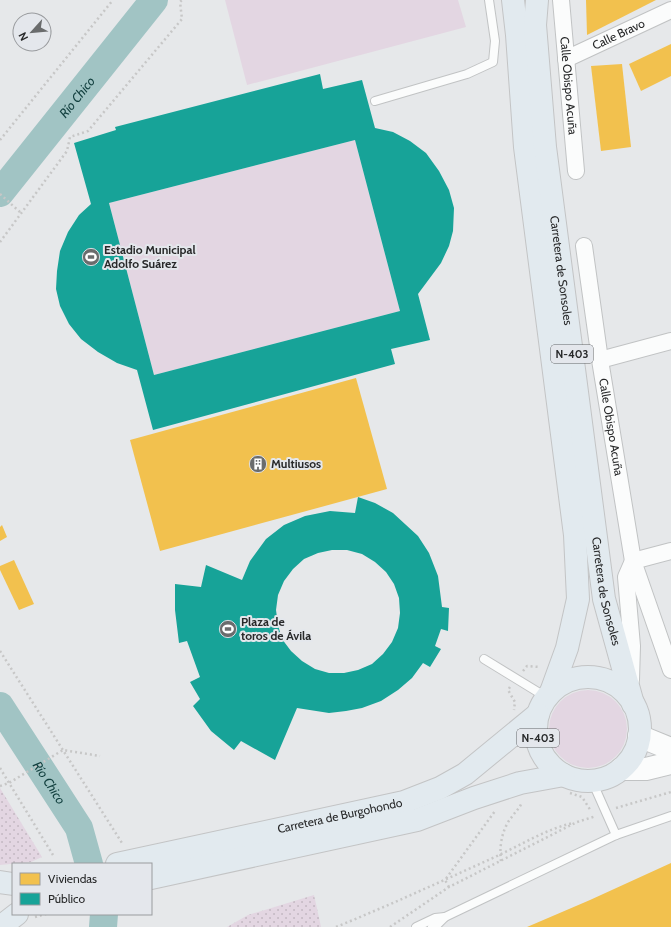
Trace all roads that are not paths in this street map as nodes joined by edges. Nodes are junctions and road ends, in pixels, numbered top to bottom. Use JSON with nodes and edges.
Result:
{"nodes":[{"id":1,"x":489,"y":0,"type":"edge"},
{"id":2,"x":513,"y":0,"type":"edge"},
{"id":3,"x":537,"y":0,"type":"edge"},
{"id":4,"x":560,"y":0,"type":"edge"},
{"id":5,"x":671,"y":10,"type":"edge"},
{"id":6,"x":566,"y":59,"type":"junction"},
{"id":7,"x":375,"y":101,"type":"dead end"},
{"id":8,"x":576,"y":171,"type":"dead end"},
{"id":9,"x":584,"y":246,"type":"dead end"},
{"id":10,"x":671,"y":341,"type":"edge"},
{"id":11,"x":600,"y":360,"type":"junction"},
{"id":12,"x":671,"y":551,"type":"edge"},
{"id":13,"x":633,"y":561,"type":"junction"},
{"id":14,"x":484,"y":659,"type":"dead end"},
{"id":15,"x":671,"y":670,"type":"edge"},
{"id":16,"x":632,"y":699,"type":"junction"},
{"id":17,"x":545,"y":701,"type":"junction"},
{"id":18,"x":640,"y":736,"type":"junction"},
{"id":19,"x":671,"y":749,"type":"edge"},
{"id":20,"x":671,"y":763,"type":"edge"},
{"id":21,"x":621,"y":770,"type":"junction"},
{"id":22,"x":564,"y":775,"type":"junction"},
{"id":23,"x":592,"y":781,"type":"junction"},
{"id":24,"x":671,"y":816,"type":"edge"},
{"id":25,"x":616,"y":835,"type":"junction"},
{"id":26,"x":123,"y":856,"type":"edge"},
{"id":27,"x":152,"y":878,"type":"edge"},
{"id":28,"x":0,"y":882,"type":"edge"},
{"id":29,"x":12,"y":884,"type":"edge"},
{"id":30,"x":16,"y":915,"type":"edge"},
{"id":31,"x":445,"y":917,"type":"junction"},
{"id":32,"x":0,"y":927,"type":"edge"},
{"id":33,"x":416,"y":927,"type":"edge"},
{"id":34,"x":432,"y":927,"type":"edge"}],
"edges":[{"from":1,"to":7,"type":"lane"},
{"from":2,"to":17,"type":"highway","name":"Carretera de Sonsoles","number":"N-403"},
{"from":3,"to":16,"type":"highway","name":"Carretera de Sonsoles","number":"N-403"},
{"from":4,"to":6,"type":"street","name":"Calle Obispo Acuña"},
{"from":5,"to":6,"type":"street","name":"Calle Bravo"},
{"from":6,"to":8,"type":"street","name":"Calle Obispo Acuña"},
{"from":9,"to":11,"type":"street","name":"Calle Obispo Acuña"},
{"from":10,"to":11,"type":"street"},
{"from":11,"to":13,"type":"street","name":"Calle Obispo Acuña"},
{"from":12,"to":13,"type":"street"},
{"from":13,"to":15,"type":"street","name":"Calle Obispo Acuña"},
{"from":13,"to":16,"type":"street","name":"Calle Obispo Acuña"},
{"from":14,"to":17,"type":"lane"},
{"from":16,"to":17,"type":"highway","number":"N-403"},
{"from":16,"to":18,"type":"highway","number":"N-403"},
{"from":17,"to":22,"type":"highway","number":"N-403"},
{"from":17,"to":26,"type":"highway","name":"Carretera de Burgohondo"},
{"from":18,"to":19,"type":"main road"},
{"from":18,"to":21,"type":"highway","number":"N-403"},
{"from":20,"to":21,"type":"main road"},
{"from":21,"to":23,"type":"highway","number":"N-403"},
{"from":22,"to":23,"type":"highway","number":"N-403"},
{"from":22,"to":27,"type":"highway","name":"Carretera de Burgohondo"},
{"from":23,"to":25,"type":"lane"},
{"from":24,"to":25,"type":"lane"},
{"from":25,"to":31,"type":"lane"},
{"from":28,"to":29,"type":"highway"},
{"from":30,"to":32,"type":"highway"},
{"from":31,"to":33,"type":"lane"},
{"from":31,"to":34,"type":"lane"}]}
